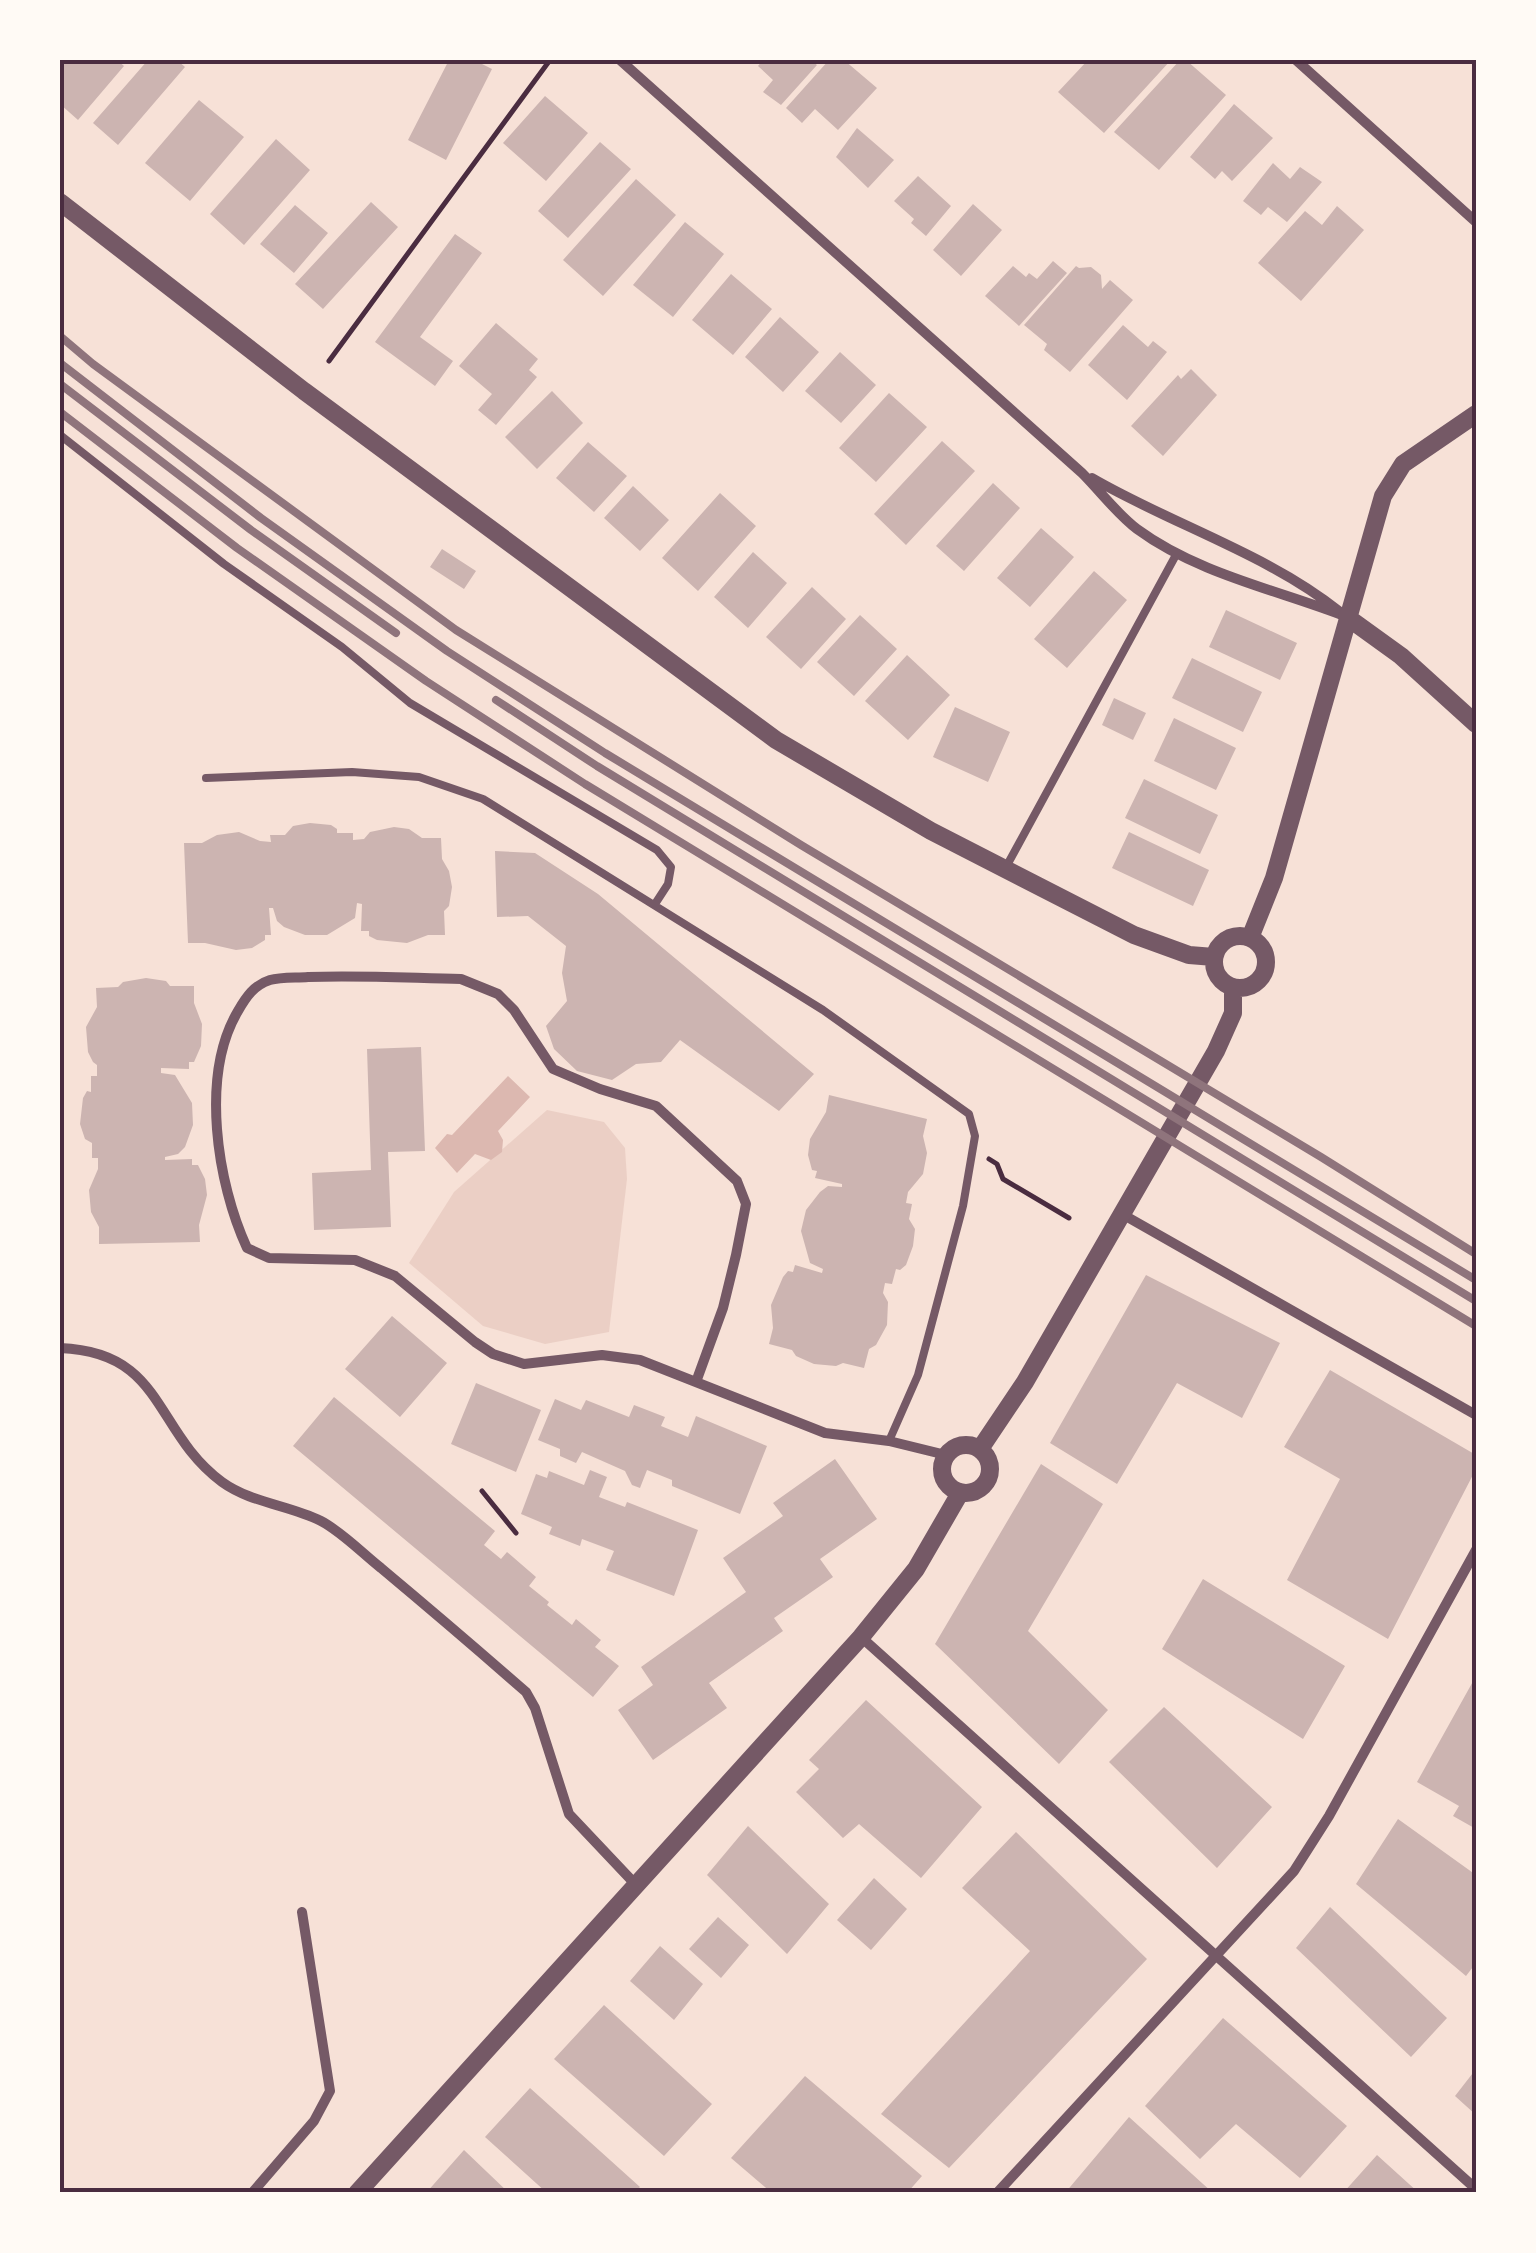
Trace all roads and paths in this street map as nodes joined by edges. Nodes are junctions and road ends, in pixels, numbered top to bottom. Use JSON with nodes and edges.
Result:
{"nodes":[{"id":1,"x":550,"y":60,"type":"edge"},
{"id":2,"x":620,"y":60,"type":"edge"},
{"id":3,"x":1296,"y":60,"type":"edge"},
{"id":4,"x":60,"y":202,"type":"edge"},
{"id":5,"x":1476,"y":222,"type":"edge"},
{"id":6,"x":329,"y":360,"type":"dead end"},
{"id":7,"x":1476,"y":414,"type":"edge"},
{"id":8,"x":60,"y":435,"type":"edge"},
{"id":9,"x":1082,"y":473,"type":"junction"},
{"id":10,"x":1177,"y":553,"type":"junction"},
{"id":11,"x":1347,"y":617,"type":"junction"},
{"id":12,"x":1476,"y":724,"type":"edge"},
{"id":13,"x":206,"y":778,"type":"dead end"},
{"id":14,"x":1005,"y":869,"type":"junction"},
{"id":15,"x":656,"y":904,"type":"junction"},
{"id":16,"x":1250,"y":938,"type":"junction"},
{"id":17,"x":1214,"y":958,"type":"junction"},
{"id":18,"x":1233,"y":987,"type":"junction"},
{"id":19,"x":974,"y":1147,"type":"junction"},
{"id":20,"x":1122,"y":1214,"type":"junction"},
{"id":21,"x":1069,"y":1218,"type":"dead end"},
{"id":22,"x":60,"y":1348,"type":"edge"},
{"id":23,"x":696,"y":1382,"type":"junction"},
{"id":24,"x":1476,"y":1414,"type":"edge"},
{"id":25,"x":889,"y":1441,"type":"junction"},
{"id":26,"x":980,"y":1449,"type":"junction"},
{"id":27,"x":946,"y":1455,"type":"junction"},
{"id":28,"x":482,"y":1491,"type":"dead end"},
{"id":29,"x":960,"y":1493,"type":"junction"},
{"id":30,"x":516,"y":1532,"type":"dead end"},
{"id":31,"x":1476,"y":1550,"type":"edge"},
{"id":32,"x":861,"y":1637,"type":"junction"},
{"id":33,"x":638,"y":1886,"type":"junction"},
{"id":34,"x":302,"y":1912,"type":"dead end"},
{"id":35,"x":1215,"y":1954,"type":"junction"},
{"id":36,"x":1476,"y":2189,"type":"edge"},
{"id":37,"x":252,"y":2193,"type":"edge"},
{"id":38,"x":356,"y":2193,"type":"edge"},
{"id":39,"x":997,"y":2193,"type":"edge"}],
"edges":[{"from":1,"to":6,"type":"path"},
{"from":2,"to":9,"type":"street"},
{"from":3,"to":5,"type":"street"},
{"from":4,"to":14,"type":"street"},
{"from":7,"to":11,"type":"street"},
{"from":8,"to":15,"type":"lane"},
{"from":9,"to":10,"type":"street"},
{"from":9,"to":11,"type":"street"},
{"from":10,"to":11,"type":"street"},
{"from":10,"to":14,"type":"lane"},
{"from":11,"to":12,"type":"street"},
{"from":11,"to":16,"type":"street"},
{"from":13,"to":15,"type":"lane"},
{"from":14,"to":17,"type":"street"},
{"from":15,"to":19,"type":"lane"},
{"from":16,"to":17,"type":"street"},
{"from":16,"to":18,"type":"street"},
{"from":17,"to":18,"type":"street"},
{"from":18,"to":20,"type":"street"},
{"from":19,"to":21,"type":"path"},
{"from":19,"to":25,"type":"lane"},
{"from":20,"to":24,"type":"street"},
{"from":20,"to":26,"type":"street"},
{"from":22,"to":33,"type":"street"},
{"from":23,"to":23,"type":"street"},
{"from":23,"to":25,"type":"street"},
{"from":25,"to":27,"type":"street"},
{"from":26,"to":27,"type":"street"},
{"from":26,"to":29,"type":"street"},
{"from":27,"to":29,"type":"street"},
{"from":28,"to":30,"type":"path"},
{"from":29,"to":32,"type":"street"},
{"from":31,"to":35,"type":"street"},
{"from":32,"to":33,"type":"street"},
{"from":32,"to":35,"type":"street"},
{"from":33,"to":38,"type":"street"},
{"from":34,"to":37,"type":"street"},
{"from":35,"to":36,"type":"street"},
{"from":35,"to":39,"type":"street"}]}
